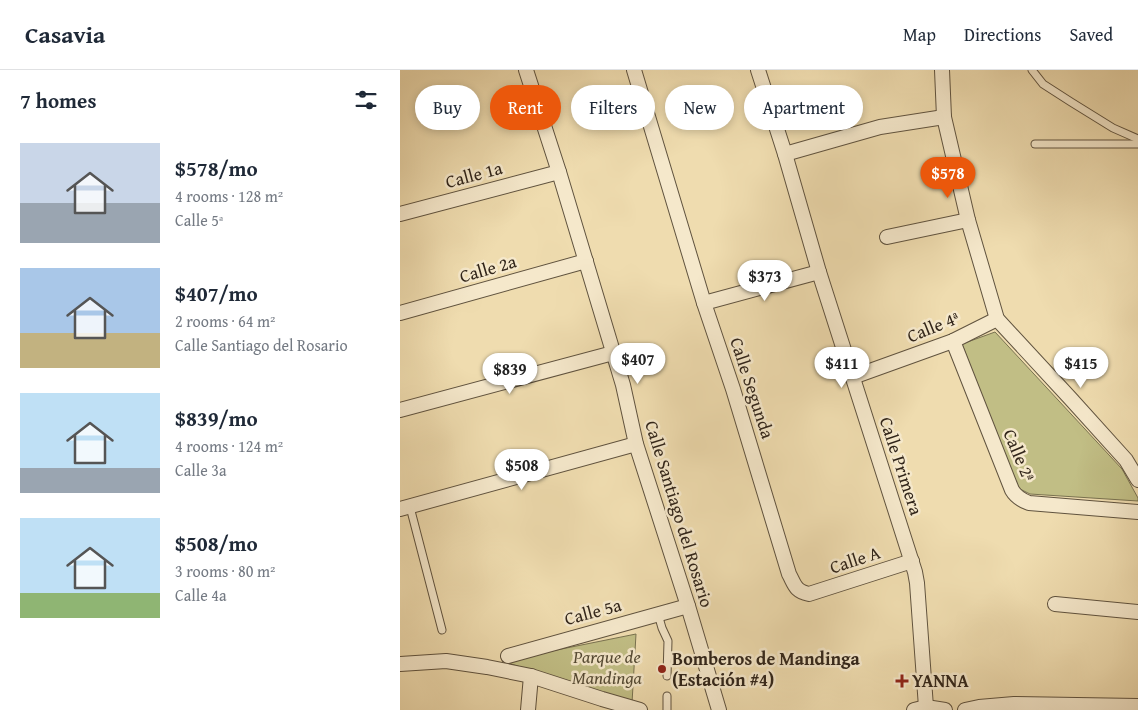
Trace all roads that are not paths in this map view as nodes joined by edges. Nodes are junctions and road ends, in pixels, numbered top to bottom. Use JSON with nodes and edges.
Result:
{"nodes":[{"id":1,"x":526,"y":70,"type":"edge"},
{"id":2,"x":634,"y":70,"type":"edge"},
{"id":3,"x":758,"y":70,"type":"edge"},
{"id":4,"x":942,"y":70,"type":"edge"},
{"id":5,"x":1032,"y":70,"type":"edge"},
{"id":6,"x":944,"y":118,"type":"junction"},
{"id":7,"x":1138,"y":139,"type":"edge"},
{"id":8,"x":1036,"y":144,"type":"dead end"},
{"id":9,"x":1138,"y":144,"type":"edge"},
{"id":10,"x":785,"y":154,"type":"junction"},
{"id":11,"x":559,"y":172,"type":"junction"},
{"id":12,"x":400,"y":214,"type":"edge"},
{"id":13,"x":968,"y":220,"type":"junction"},
{"id":14,"x":887,"y":237,"type":"dead end"},
{"id":15,"x":586,"y":262,"type":"junction"},
{"id":16,"x":819,"y":272,"type":"junction"},
{"id":17,"x":704,"y":303,"type":"junction"},
{"id":18,"x":400,"y":313,"type":"edge"},
{"id":19,"x":997,"y":319,"type":"junction"},
{"id":20,"x":953,"y":341,"type":"junction"},
{"id":21,"x":613,"y":353,"type":"junction"},
{"id":22,"x":853,"y":377,"type":"junction"},
{"id":23,"x":400,"y":410,"type":"edge"},
{"id":24,"x":636,"y":444,"type":"junction"},
{"id":25,"x":1138,"y":480,"type":"edge"},
{"id":26,"x":405,"y":508,"type":"edge"},
{"id":27,"x":1138,"y":512,"type":"edge"},
{"id":28,"x":912,"y":561,"type":"junction"},
{"id":29,"x":809,"y":594,"type":"joint"},
{"id":30,"x":1055,"y":604,"type":"dead end"},
{"id":31,"x":688,"y":606,"type":"junction"},
{"id":32,"x":1138,"y":612,"type":"edge"},
{"id":33,"x":658,"y":614,"type":"junction"},
{"id":34,"x":442,"y":630,"type":"dead end"},
{"id":35,"x":508,"y":656,"type":"dead end"},
{"id":36,"x":400,"y":664,"type":"edge"},
{"id":37,"x":531,"y":676,"type":"junction"},
{"id":38,"x":667,"y":676,"type":"dead end"},
{"id":39,"x":667,"y":696,"type":"dead end"},
{"id":40,"x":1138,"y":706,"type":"edge"},
{"id":41,"x":1051,"y":707,"type":"edge"},
{"id":42,"x":920,"y":708,"type":"edge"},
{"id":43,"x":528,"y":710,"type":"edge"},
{"id":44,"x":640,"y":710,"type":"edge"},
{"id":45,"x":667,"y":710,"type":"edge"},
{"id":46,"x":719,"y":710,"type":"edge"},
{"id":47,"x":945,"y":710,"type":"edge"},
{"id":48,"x":965,"y":710,"type":"edge"}],
"edges":[{"from":1,"to":11,"type":"street","name":"Calle Santiago del Rosario"},
{"from":2,"to":17,"type":"street","name":"Calle Segunda"},
{"from":3,"to":10,"type":"street","name":"Calle Primera"},
{"from":4,"to":6,"type":"street"},
{"from":5,"to":7,"type":"lane"},
{"from":6,"to":10,"type":"street"},
{"from":6,"to":13,"type":"street"},
{"from":8,"to":9,"type":"lane"},
{"from":10,"to":16,"type":"street","name":"Calle Primera"},
{"from":11,"to":12,"type":"street","name":"Calle 1a"},
{"from":11,"to":15,"type":"street","name":"Calle Santiago del Rosario"},
{"from":13,"to":14,"type":"street"},
{"from":13,"to":19,"type":"street"},
{"from":15,"to":18,"type":"street","name":"Calle 2a"},
{"from":15,"to":21,"type":"street","name":"Calle Santiago del Rosario"},
{"from":16,"to":17,"type":"street"},
{"from":16,"to":22,"type":"street","name":"Calle Primera"},
{"from":17,"to":29,"type":"street","name":"Calle Segunda"},
{"from":19,"to":20,"type":"street","name":"Calle 4ª"},
{"from":19,"to":25,"type":"street"},
{"from":20,"to":22,"type":"street","name":"Calle 4ª"},
{"from":20,"to":27,"type":"street","name":"Calle 2ª"},
{"from":21,"to":23,"type":"street"},
{"from":21,"to":24,"type":"street","name":"Calle Santiago del Rosario"},
{"from":22,"to":28,"type":"street","name":"Calle Primera"},
{"from":24,"to":26,"type":"street"},
{"from":24,"to":31,"type":"street","name":"Calle Santiago del Rosario"},
{"from":26,"to":34,"type":"lane"},
{"from":28,"to":29,"type":"street","name":"Calle A"},
{"from":28,"to":42,"type":"street","name":"Calle Primera"},
{"from":30,"to":32,"type":"street"},
{"from":31,"to":33,"type":"street","name":"Calle 5a"},
{"from":31,"to":46,"type":"street","name":"Calle Santiago del Rosario"},
{"from":33,"to":35,"type":"street","name":"Calle 5a"},
{"from":33,"to":38,"type":"lane"},
{"from":36,"to":37,"type":"street"},
{"from":37,"to":43,"type":"street"},
{"from":37,"to":44,"type":"street"},
{"from":39,"to":45,"type":"lane"},
{"from":40,"to":41,"type":"street"},
{"from":41,"to":48,"type":"street"},
{"from":42,"to":47,"type":"street"}]}
